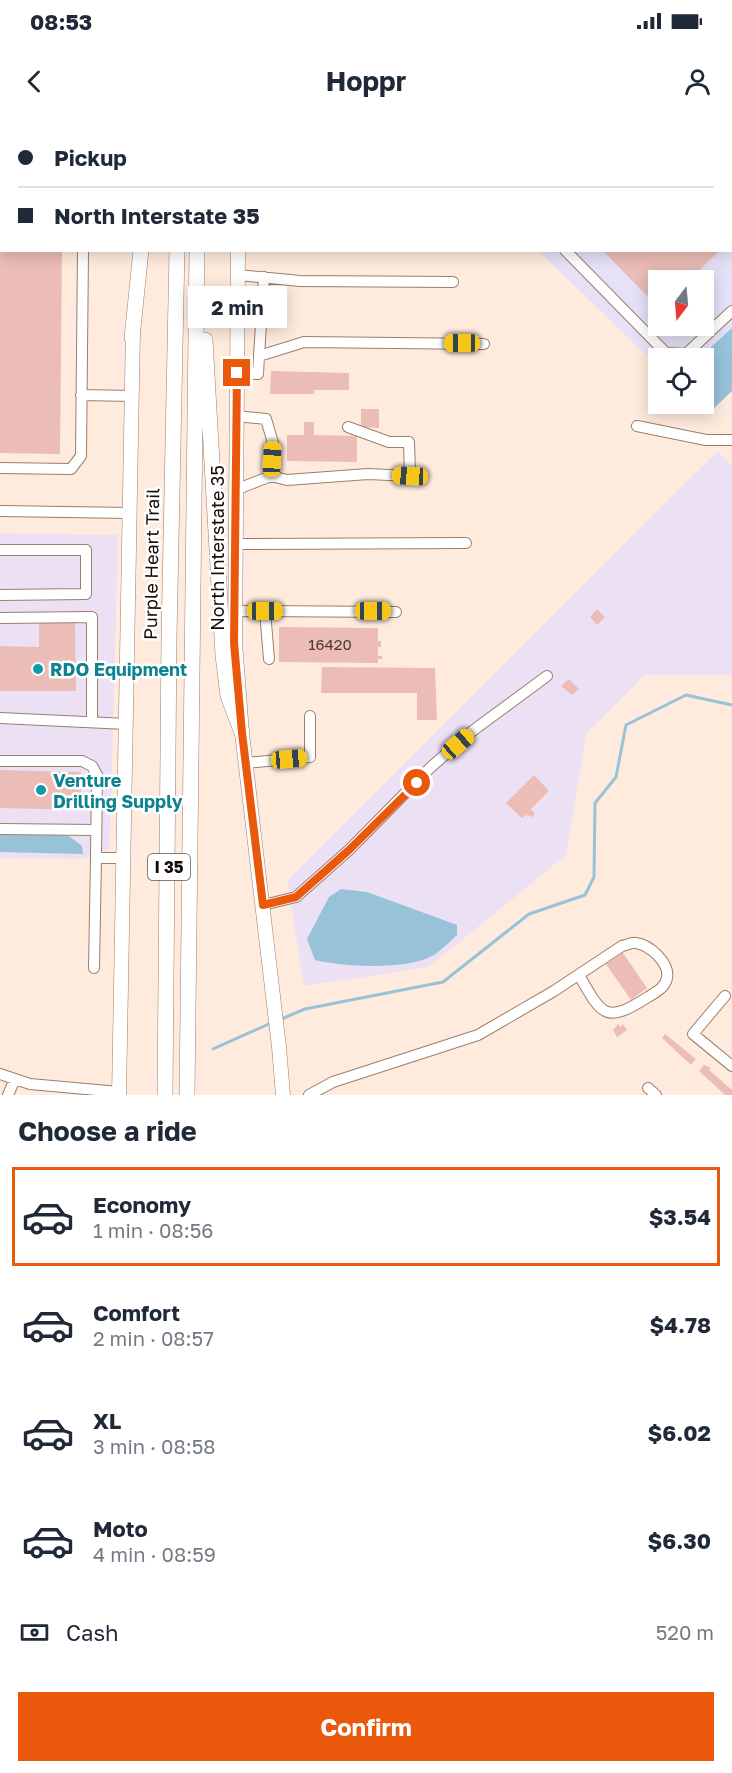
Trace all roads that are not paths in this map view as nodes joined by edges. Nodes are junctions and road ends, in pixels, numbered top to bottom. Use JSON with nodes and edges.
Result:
{"nodes":[{"id":1,"x":83,"y":252,"type":"edge"},
{"id":2,"x":134,"y":252,"type":"edge"},
{"id":3,"x":141,"y":252,"type":"edge"},
{"id":4,"x":177,"y":252,"type":"edge"},
{"id":5,"x":197,"y":252,"type":"edge"},
{"id":6,"x":238,"y":252,"type":"edge"},
{"id":7,"x":567,"y":252,"type":"edge"},
{"id":8,"x":238,"y":275,"type":"junction"},
{"id":9,"x":264,"y":277,"type":"junction"},
{"id":10,"x":453,"y":282,"type":"dead end"},
{"id":11,"x":196,"y":289,"type":"junction"},
{"id":12,"x":732,"y":311,"type":"edge"},
{"id":13,"x":132,"y":338,"type":"junction"},
{"id":14,"x":484,"y":344,"type":"dead end"},
{"id":15,"x":259,"y":356,"type":"junction"},
{"id":16,"x":237,"y":373,"type":"junction"},
{"id":17,"x":81,"y":395,"type":"junction"},
{"id":18,"x":132,"y":396,"type":"junction"},
{"id":19,"x":236,"y":416,"type":"junction"},
{"id":20,"x":637,"y":426,"type":"dead end"},
{"id":21,"x":348,"y":427,"type":"dead end"},
{"id":22,"x":732,"y":440,"type":"edge"},
{"id":23,"x":0,"y":468,"type":"edge"},
{"id":24,"x":271,"y":476,"type":"junction"},
{"id":25,"x":235,"y":490,"type":"junction"},
{"id":26,"x":0,"y":511,"type":"edge"},
{"id":27,"x":130,"y":513,"type":"junction"},
{"id":28,"x":466,"y":543,"type":"dead end"},
{"id":29,"x":235,"y":544,"type":"junction"},
{"id":30,"x":0,"y":550,"type":"edge"},
{"id":31,"x":0,"y":595,"type":"edge"},
{"id":32,"x":235,"y":610,"type":"junction"},
{"id":33,"x":265,"y":611,"type":"junction"},
{"id":34,"x":396,"y":612,"type":"dead end"},
{"id":35,"x":0,"y":618,"type":"edge"},
{"id":36,"x":269,"y":659,"type":"dead end"},
{"id":37,"x":547,"y":676,"type":"dead end"},
{"id":38,"x":310,"y":716,"type":"dead end"},
{"id":39,"x":0,"y":718,"type":"edge"},
{"id":40,"x":92,"y":722,"type":"junction"},
{"id":41,"x":127,"y":724,"type":"junction"},
{"id":42,"x":242,"y":733,"type":"junction"},
{"id":43,"x":0,"y":761,"type":"edge"},
{"id":44,"x":245,"y":763,"type":"junction"},
{"id":45,"x":0,"y":829,"type":"edge"},
{"id":46,"x":96,"y":830,"type":"junction"},
{"id":47,"x":96,"y":858,"type":"junction"},
{"id":48,"x":124,"y":858,"type":"junction"},
{"id":49,"x":263,"y":905,"type":"junction"},
{"id":50,"x":94,"y":968,"type":"dead end"},
{"id":51,"x":579,"y":975,"type":"junction"},
{"id":52,"x":725,"y":996,"type":"dead end"},
{"id":53,"x":732,"y":1066,"type":"edge"},
{"id":54,"x":0,"y":1074,"type":"edge"},
{"id":55,"x":15,"y":1079,"type":"junction"},
{"id":56,"x":119,"y":1094,"type":"edge"},
{"id":57,"x":8,"y":1095,"type":"edge"},
{"id":58,"x":165,"y":1095,"type":"edge"},
{"id":59,"x":187,"y":1095,"type":"edge"},
{"id":60,"x":282,"y":1095,"type":"edge"},
{"id":61,"x":309,"y":1095,"type":"edge"}],
"edges":[{"from":1,"to":17,"type":"street"},
{"from":2,"to":13,"type":"main road"},
{"from":3,"to":13,"type":"highway"},
{"from":4,"to":58,"type":"highway","name":"Purple Heart Trail","number":"I 35"},
{"from":5,"to":11,"type":"highway","number":"I 35"},
{"from":6,"to":8,"type":"main road","name":"North Interstate 35"},
{"from":7,"to":12,"type":"street"},
{"from":8,"to":9,"type":"street"},
{"from":8,"to":16,"type":"main road","name":"North Interstate 35"},
{"from":9,"to":10,"type":"street"},
{"from":9,"to":15,"type":"street"},
{"from":11,"to":42,"type":"highway"},
{"from":11,"to":59,"type":"highway","number":"I 35"},
{"from":13,"to":18,"type":"main road"},
{"from":14,"to":15,"type":"street"},
{"from":15,"to":16,"type":"street"},
{"from":16,"to":19,"type":"main road","name":"North Interstate 35"},
{"from":17,"to":18,"type":"street"},
{"from":17,"to":23,"type":"street"},
{"from":18,"to":27,"type":"main road"},
{"from":19,"to":24,"type":"street"},
{"from":19,"to":25,"type":"main road","name":"North Interstate 35"},
{"from":20,"to":22,"type":"street"},
{"from":21,"to":24,"type":"street"},
{"from":24,"to":25,"type":"street"},
{"from":25,"to":29,"type":"main road","name":"North Interstate 35"},
{"from":26,"to":27,"type":"street"},
{"from":27,"to":41,"type":"main road"},
{"from":28,"to":29,"type":"street"},
{"from":29,"to":32,"type":"main road","name":"North Interstate 35"},
{"from":30,"to":31,"type":"street"},
{"from":32,"to":33,"type":"street"},
{"from":32,"to":42,"type":"main road","name":"North Interstate 35"},
{"from":33,"to":34,"type":"street"},
{"from":33,"to":36,"type":"street"},
{"from":35,"to":40,"type":"street"},
{"from":37,"to":49,"type":"street"},
{"from":38,"to":44,"type":"street"},
{"from":39,"to":40,"type":"street"},
{"from":40,"to":41,"type":"street"},
{"from":41,"to":48,"type":"main road"},
{"from":42,"to":44,"type":"main road","name":"North Interstate 35"},
{"from":43,"to":46,"type":"street"},
{"from":44,"to":49,"type":"main road","name":"North Interstate 35"},
{"from":45,"to":46,"type":"street"},
{"from":46,"to":47,"type":"street"},
{"from":47,"to":48,"type":"street"},
{"from":47,"to":50,"type":"street"},
{"from":48,"to":56,"type":"main road"},
{"from":49,"to":60,"type":"main road","name":"North Interstate 35"},
{"from":51,"to":51,"type":"street"},
{"from":51,"to":61,"type":"street"},
{"from":52,"to":53,"type":"street"},
{"from":54,"to":55,"type":"street"},
{"from":55,"to":56,"type":"street"},
{"from":55,"to":57,"type":"street"}]}
